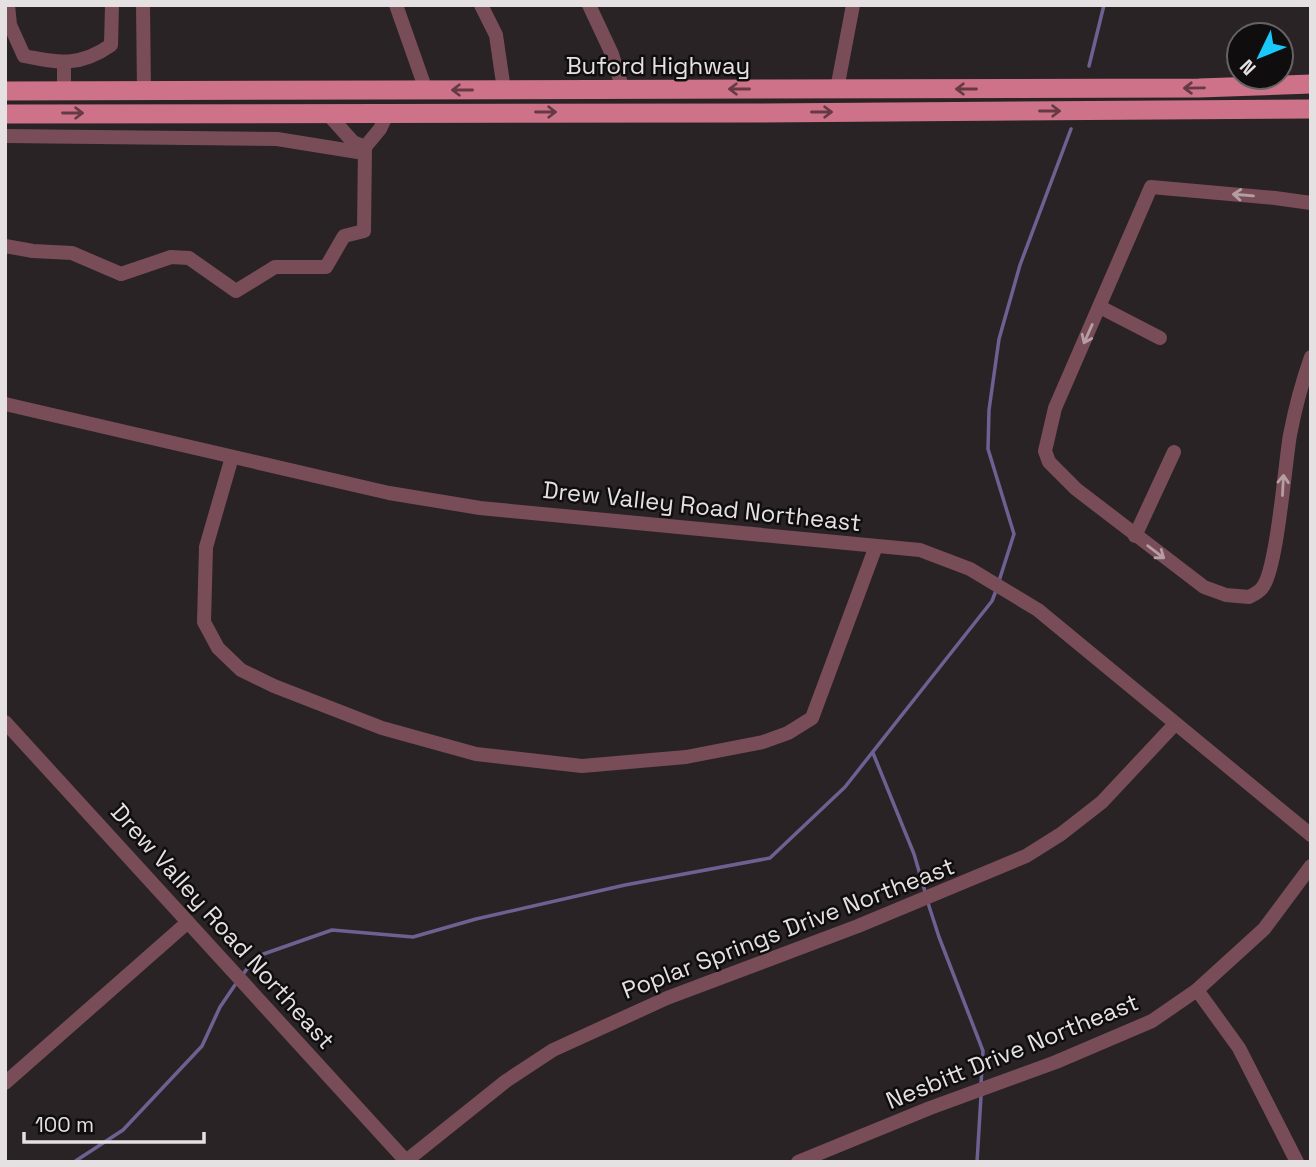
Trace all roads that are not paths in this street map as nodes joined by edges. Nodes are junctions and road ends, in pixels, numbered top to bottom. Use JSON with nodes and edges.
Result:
{"nodes":[{"id":1,"x":8,"y":5,"type":"edge"},
{"id":2,"x":112,"y":5,"type":"edge"},
{"id":3,"x":143,"y":5,"type":"edge"},
{"id":4,"x":396,"y":5,"type":"edge"},
{"id":5,"x":481,"y":5,"type":"edge"},
{"id":6,"x":589,"y":5,"type":"edge"},
{"id":7,"x":852,"y":5,"type":"edge"},
{"id":8,"x":64,"y":63,"type":"junction"},
{"id":9,"x":1311,"y":84,"type":"edge"},
{"id":10,"x":837,"y":89,"type":"junction"},
{"id":11,"x":426,"y":90,"type":"junction"},
{"id":12,"x":504,"y":90,"type":"junction"},
{"id":13,"x":623,"y":90,"type":"junction"},
{"id":14,"x":5,"y":91,"type":"edge"},
{"id":15,"x":64,"y":91,"type":"junction"},
{"id":16,"x":144,"y":91,"type":"junction"},
{"id":17,"x":1311,"y":109,"type":"edge"},
{"id":18,"x":327,"y":113,"type":"junction"},
{"id":19,"x":5,"y":114,"type":"edge"},
{"id":20,"x":387,"y":114,"type":"junction"},
{"id":21,"x":5,"y":136,"type":"edge"},
{"id":22,"x":364,"y":150,"type":"junction"},
{"id":23,"x":1311,"y":203,"type":"edge"},
{"id":24,"x":5,"y":246,"type":"edge"},
{"id":25,"x":1100,"y":307,"type":"junction"},
{"id":26,"x":1160,"y":338,"type":"dead end"},
{"id":27,"x":1311,"y":357,"type":"edge"},
{"id":28,"x":5,"y":404,"type":"edge"},
{"id":29,"x":1174,"y":452,"type":"dead end"},
{"id":30,"x":232,"y":457,"type":"junction"},
{"id":31,"x":1135,"y":536,"type":"junction"},
{"id":32,"x":876,"y":545,"type":"junction"},
{"id":33,"x":5,"y":722,"type":"edge"},
{"id":34,"x":1175,"y":724,"type":"junction"},
{"id":35,"x":1311,"y":835,"type":"edge"},
{"id":36,"x":1311,"y":866,"type":"edge"},
{"id":37,"x":188,"y":922,"type":"junction"},
{"id":38,"x":1197,"y":990,"type":"junction"},
{"id":39,"x":5,"y":1083,"type":"edge"},
{"id":40,"x":407,"y":1161,"type":"edge"},
{"id":41,"x":798,"y":1162,"type":"edge"},
{"id":42,"x":1297,"y":1162,"type":"edge"}],
"edges":[{"from":1,"to":8,"type":"street"},
{"from":2,"to":8,"type":"street"},
{"from":3,"to":16,"type":"street"},
{"from":4,"to":11,"type":"street"},
{"from":5,"to":12,"type":"street"},
{"from":6,"to":13,"type":"street"},
{"from":7,"to":10,"type":"street"},
{"from":8,"to":15,"type":"street"},
{"from":9,"to":10,"type":"main road","name":"Buford Highway","one_way":true},
{"from":10,"to":13,"type":"main road","name":"Buford Highway","one_way":true},
{"from":12,"to":11,"type":"main road","name":"Buford Highway","one_way":true},
{"from":11,"to":16,"type":"main road","name":"Buford Highway"},
{"from":12,"to":13,"type":"main road","name":"Buford Highway"},
{"from":14,"to":15,"type":"main road","name":"Buford Highway"},
{"from":15,"to":16,"type":"main road","name":"Buford Highway"},
{"from":20,"to":17,"type":"main road","name":"Buford Highway","one_way":true},
{"from":19,"to":18,"type":"main road","name":"Buford Highway","one_way":true},
{"from":18,"to":20,"type":"main road","name":"Buford Highway"},
{"from":18,"to":22,"type":"street"},
{"from":20,"to":22,"type":"street"},
{"from":21,"to":22,"type":"street"},
{"from":22,"to":24,"type":"street"},
{"from":23,"to":25,"type":"street","one_way":true},
{"from":25,"to":26,"type":"street"},
{"from":25,"to":31,"type":"street","one_way":true},
{"from":31,"to":27,"type":"street","one_way":true},
{"from":28,"to":30,"type":"street","name":"Drew Valley Road Northeast"},
{"from":29,"to":31,"type":"street"},
{"from":30,"to":32,"type":"street","name":"Drew Valley Road Northeast"},
{"from":30,"to":32,"type":"street"},
{"from":32,"to":34,"type":"street","name":"Drew Valley Road Northeast"},
{"from":33,"to":37,"type":"street","name":"Drew Valley Road Northeast"},
{"from":34,"to":35,"type":"street","name":"Drew Valley Road Northeast"},
{"from":34,"to":40,"type":"street","name":"Poplar Springs Drive Northeast"},
{"from":36,"to":38,"type":"street","name":"Nesbitt Drive Northeast"},
{"from":37,"to":39,"type":"street"},
{"from":37,"to":40,"type":"street","name":"Drew Valley Road Northeast"},
{"from":38,"to":41,"type":"street","name":"Nesbitt Drive Northeast"},
{"from":38,"to":42,"type":"street"}]}
